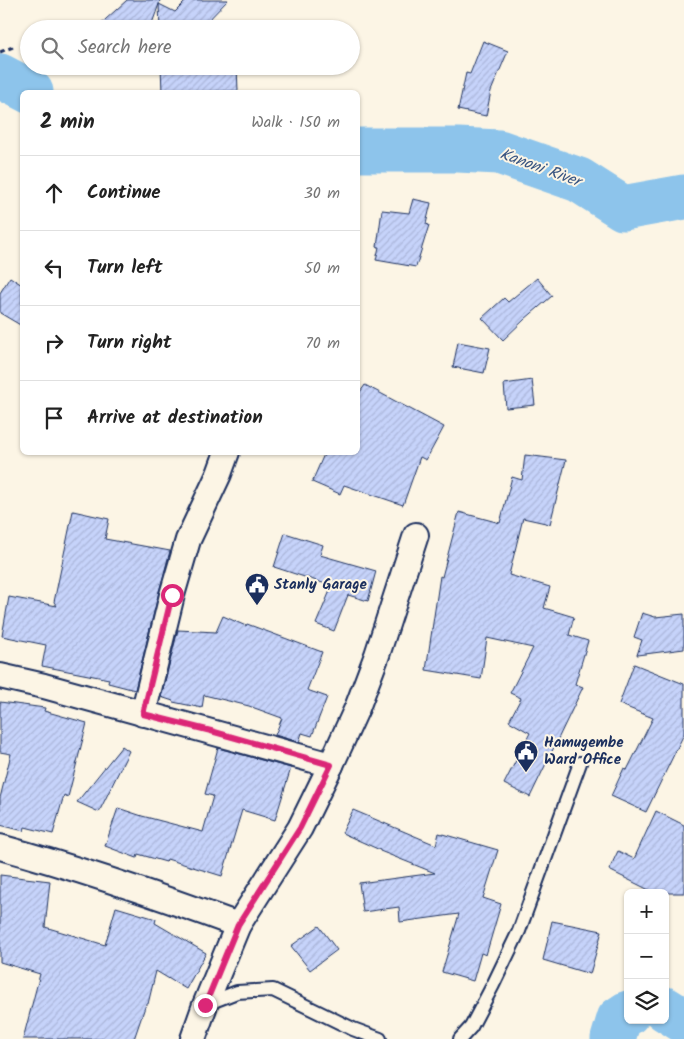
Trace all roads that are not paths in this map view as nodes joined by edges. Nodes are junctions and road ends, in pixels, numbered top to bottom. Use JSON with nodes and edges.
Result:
{"nodes":[{"id":1,"x":226,"y":455,"type":"edge"},
{"id":2,"x":416,"y":534,"type":"dead end"},
{"id":3,"x":0,"y":676,"type":"edge"},
{"id":4,"x":143,"y":714,"type":"junction"},
{"id":5,"x":580,"y":763,"type":"dead end"},
{"id":6,"x":331,"y":765,"type":"junction"},
{"id":7,"x":0,"y":847,"type":"edge"},
{"id":8,"x":238,"y":925,"type":"junction"},
{"id":9,"x":205,"y":1005,"type":"junction"},
{"id":10,"x":192,"y":1039,"type":"edge"},
{"id":11,"x":380,"y":1039,"type":"edge"},
{"id":12,"x":460,"y":1039,"type":"edge"}],
"edges":[{"from":1,"to":4,"type":"street"},
{"from":2,"to":6,"type":"street"},
{"from":3,"to":4,"type":"street"},
{"from":4,"to":6,"type":"street"},
{"from":5,"to":12,"type":"lane"},
{"from":6,"to":8,"type":"street"},
{"from":7,"to":8,"type":"street"},
{"from":8,"to":9,"type":"street"},
{"from":9,"to":10,"type":"street"},
{"from":9,"to":11,"type":"lane"}]}
